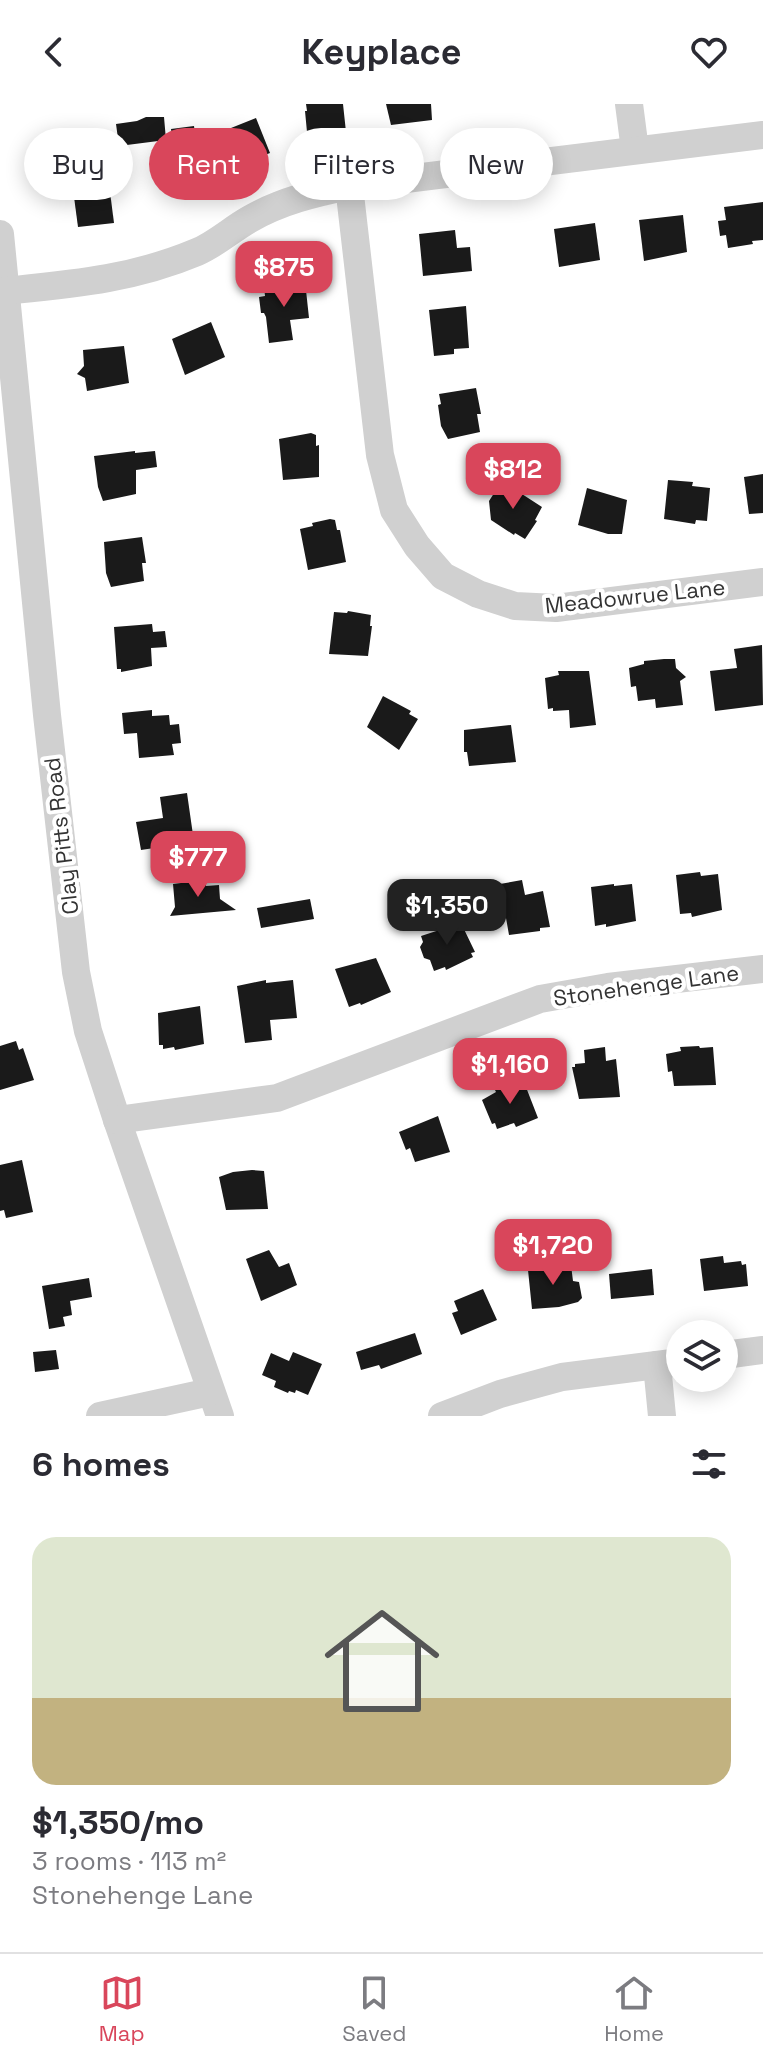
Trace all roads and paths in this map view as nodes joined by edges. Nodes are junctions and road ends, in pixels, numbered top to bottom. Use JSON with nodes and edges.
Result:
{"nodes":[{"id":1,"x":629,"y":104,"type":"edge"},
{"id":2,"x":763,"y":135,"type":"edge"},
{"id":3,"x":635,"y":150,"type":"junction"},
{"id":4,"x":424,"y":177,"type":"edge"},
{"id":5,"x":292,"y":200,"type":"edge"},
{"id":6,"x":351,"y":200,"type":"edge"},
{"id":7,"x":0,"y":234,"type":"edge"},
{"id":8,"x":5,"y":291,"type":"junction"},
{"id":9,"x":763,"y":582,"type":"edge"},
{"id":10,"x":763,"y":969,"type":"edge"},
{"id":11,"x":117,"y":1120,"type":"junction"},
{"id":12,"x":763,"y":1350,"type":"edge"},
{"id":13,"x":738,"y":1353,"type":"edge"},
{"id":14,"x":666,"y":1363,"type":"edge"},
{"id":15,"x":666,"y":1381,"type":"edge"},
{"id":16,"x":215,"y":1404,"type":"edge"},
{"id":17,"x":100,"y":1416,"type":"edge"},
{"id":18,"x":442,"y":1416,"type":"edge"},
{"id":19,"x":662,"y":1416,"type":"edge"}],
"edges":[{"from":1,"to":3,"type":"street"},
{"from":2,"to":3,"type":"street"},
{"from":3,"to":4,"type":"street"},
{"from":5,"to":8,"type":"street"},
{"from":6,"to":9,"type":"street","name":"Meadowrue Lane"},
{"from":7,"to":8,"type":"street","name":"Clay Pitts Road"},
{"from":8,"to":11,"type":"street","name":"Clay Pitts Road"},
{"from":10,"to":11,"type":"street","name":"Stonehenge Lane"},
{"from":11,"to":16,"type":"street","name":"Clay Pitts Road"},
{"from":12,"to":13,"type":"street"},
{"from":14,"to":18,"type":"street"},
{"from":15,"to":19,"type":"street"},
{"from":16,"to":17,"type":"street"}]}
